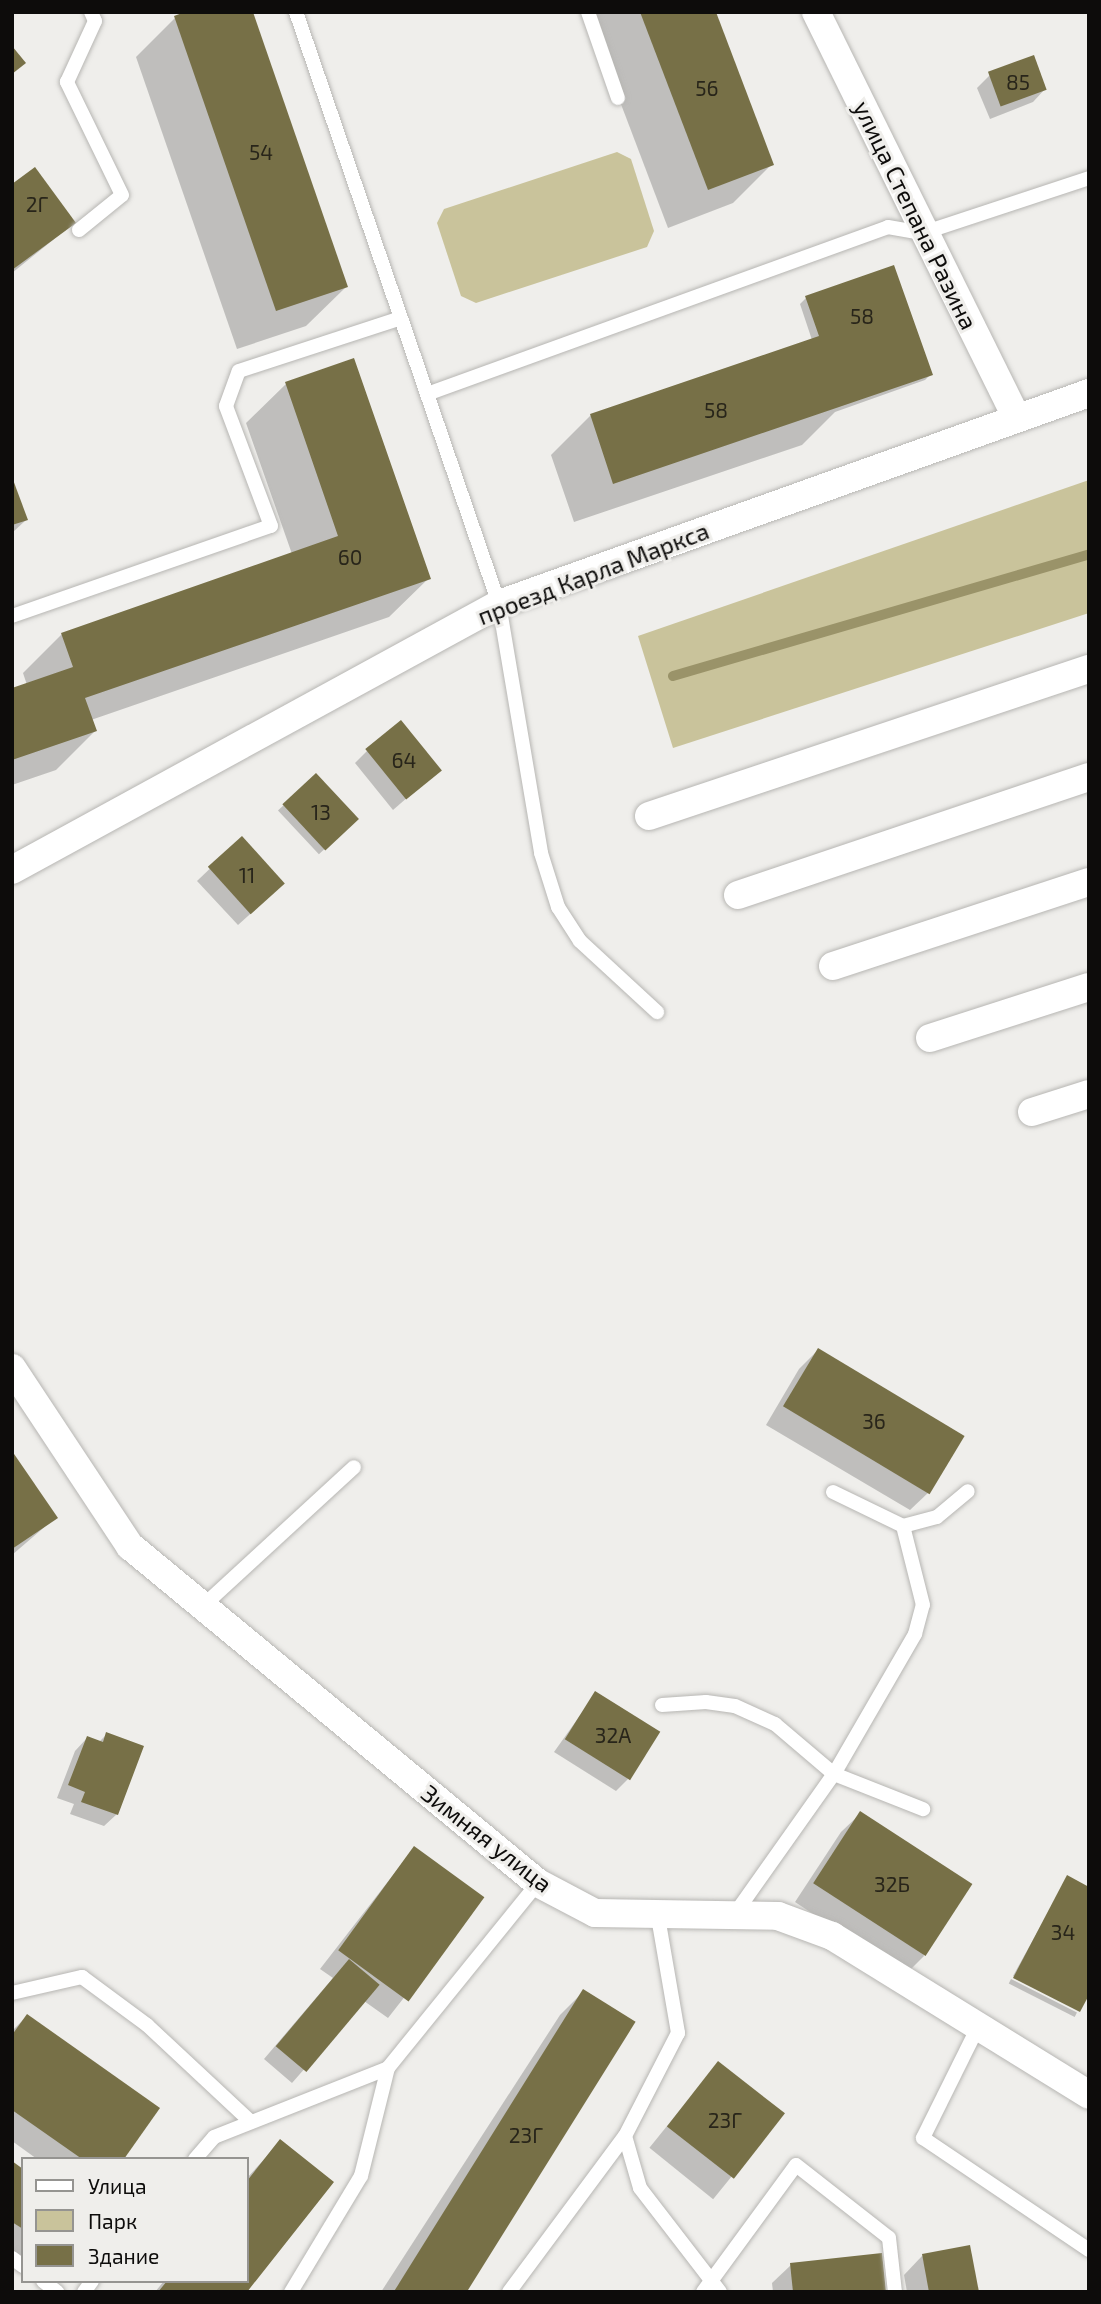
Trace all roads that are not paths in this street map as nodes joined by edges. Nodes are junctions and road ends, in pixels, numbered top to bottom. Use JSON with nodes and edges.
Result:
{"nodes":[{"id":1,"x":91,"y":12,"type":"edge"},
{"id":2,"x":296,"y":12,"type":"edge"},
{"id":3,"x":588,"y":12,"type":"edge"},
{"id":4,"x":816,"y":12,"type":"edge"},
{"id":5,"x":618,"y":98,"type":"dead end"},
{"id":6,"x":1089,"y":178,"type":"edge"},
{"id":7,"x":79,"y":230,"type":"dead end"},
{"id":8,"x":923,"y":233,"type":"junction"},
{"id":9,"x":401,"y":318,"type":"junction"},
{"id":10,"x":1089,"y":393,"type":"edge"},
{"id":11,"x":427,"y":394,"type":"junction"},
{"id":12,"x":1016,"y":417,"type":"junction"},
{"id":13,"x":499,"y":604,"type":"junction"},
{"id":14,"x":12,"y":616,"type":"edge"},
{"id":15,"x":1089,"y":669,"type":"edge"},
{"id":16,"x":1089,"y":777,"type":"edge"},
{"id":17,"x":649,"y":816,"type":"dead end"},
{"id":18,"x":12,"y":870,"type":"edge"},
{"id":19,"x":1089,"y":882,"type":"edge"},
{"id":20,"x":738,"y":895,"type":"dead end"},
{"id":21,"x":833,"y":966,"type":"dead end"},
{"id":22,"x":1089,"y":987,"type":"edge"},
{"id":23,"x":657,"y":1012,"type":"dead end"},
{"id":24,"x":930,"y":1038,"type":"dead end"},
{"id":25,"x":1089,"y":1094,"type":"edge"},
{"id":26,"x":1032,"y":1112,"type":"dead end"},
{"id":27,"x":12,"y":1368,"type":"edge"},
{"id":28,"x":354,"y":1467,"type":"dead end"},
{"id":29,"x":968,"y":1491,"type":"dead end"},
{"id":30,"x":833,"y":1492,"type":"dead end"},
{"id":31,"x":903,"y":1526,"type":"junction"},
{"id":32,"x":203,"y":1606,"type":"junction"},
{"id":33,"x":662,"y":1705,"type":"dead end"},
{"id":34,"x":834,"y":1774,"type":"junction"},
{"id":35,"x":923,"y":1809,"type":"dead end"},
{"id":36,"x":538,"y":1883,"type":"junction"},
{"id":37,"x":734,"y":1915,"type":"junction"},
{"id":38,"x":658,"y":1917,"type":"junction"},
{"id":39,"x":12,"y":1993,"type":"edge"},
{"id":40,"x":978,"y":2027,"type":"junction"},
{"id":41,"x":388,"y":2068,"type":"junction"},
{"id":42,"x":1089,"y":2095,"type":"edge"},
{"id":43,"x":251,"y":2122,"type":"junction"},
{"id":44,"x":625,"y":2136,"type":"junction"},
{"id":45,"x":197,"y":2157,"type":"edge"},
{"id":46,"x":1087,"y":2244,"type":"edge"},
{"id":47,"x":707,"y":2286,"type":"edge"},
{"id":48,"x":291,"y":2292,"type":"edge"},
{"id":49,"x":509,"y":2292,"type":"edge"},
{"id":50,"x":720,"y":2292,"type":"edge"},
{"id":51,"x":895,"y":2292,"type":"edge"}],
"edges":[{"from":1,"to":7,"type":"lane"},
{"from":2,"to":9,"type":"lane"},
{"from":3,"to":5,"type":"lane"},
{"from":4,"to":8,"type":"street","name":"улица Степана Разина"},
{"from":6,"to":8,"type":"lane"},
{"from":8,"to":11,"type":"lane"},
{"from":8,"to":12,"type":"street","name":"улица Степана Разина"},
{"from":9,"to":11,"type":"lane"},
{"from":9,"to":14,"type":"lane"},
{"from":10,"to":12,"type":"street","name":"проезд Карла Маркса"},
{"from":11,"to":13,"type":"lane"},
{"from":12,"to":13,"type":"street","name":"проезд Карла Маркса"},
{"from":13,"to":18,"type":"street","name":"проезд Карла Маркса"},
{"from":13,"to":23,"type":"lane"},
{"from":15,"to":17,"type":"street"},
{"from":16,"to":20,"type":"street"},
{"from":19,"to":21,"type":"street"},
{"from":22,"to":24,"type":"street"},
{"from":25,"to":26,"type":"street"},
{"from":27,"to":32,"type":"street","name":"Зимняя улица"},
{"from":28,"to":32,"type":"lane"},
{"from":29,"to":31,"type":"lane"},
{"from":30,"to":31,"type":"lane"},
{"from":31,"to":34,"type":"lane"},
{"from":32,"to":36,"type":"street","name":"Зимняя улица"},
{"from":33,"to":34,"type":"lane"},
{"from":34,"to":35,"type":"lane"},
{"from":34,"to":37,"type":"lane"},
{"from":36,"to":38,"type":"street","name":"Зимняя улица"},
{"from":36,"to":41,"type":"lane"},
{"from":37,"to":38,"type":"street","name":"Зимняя улица"},
{"from":37,"to":40,"type":"street","name":"Зимняя улица"},
{"from":38,"to":44,"type":"lane"},
{"from":39,"to":43,"type":"lane"},
{"from":40,"to":42,"type":"street","name":"Зимняя улица"},
{"from":40,"to":46,"type":"lane"},
{"from":41,"to":43,"type":"lane"},
{"from":41,"to":48,"type":"lane"},
{"from":43,"to":45,"type":"lane"},
{"from":44,"to":47,"type":"lane"},
{"from":44,"to":49,"type":"lane"},
{"from":47,"to":50,"type":"lane"},
{"from":47,"to":51,"type":"lane"}]}
